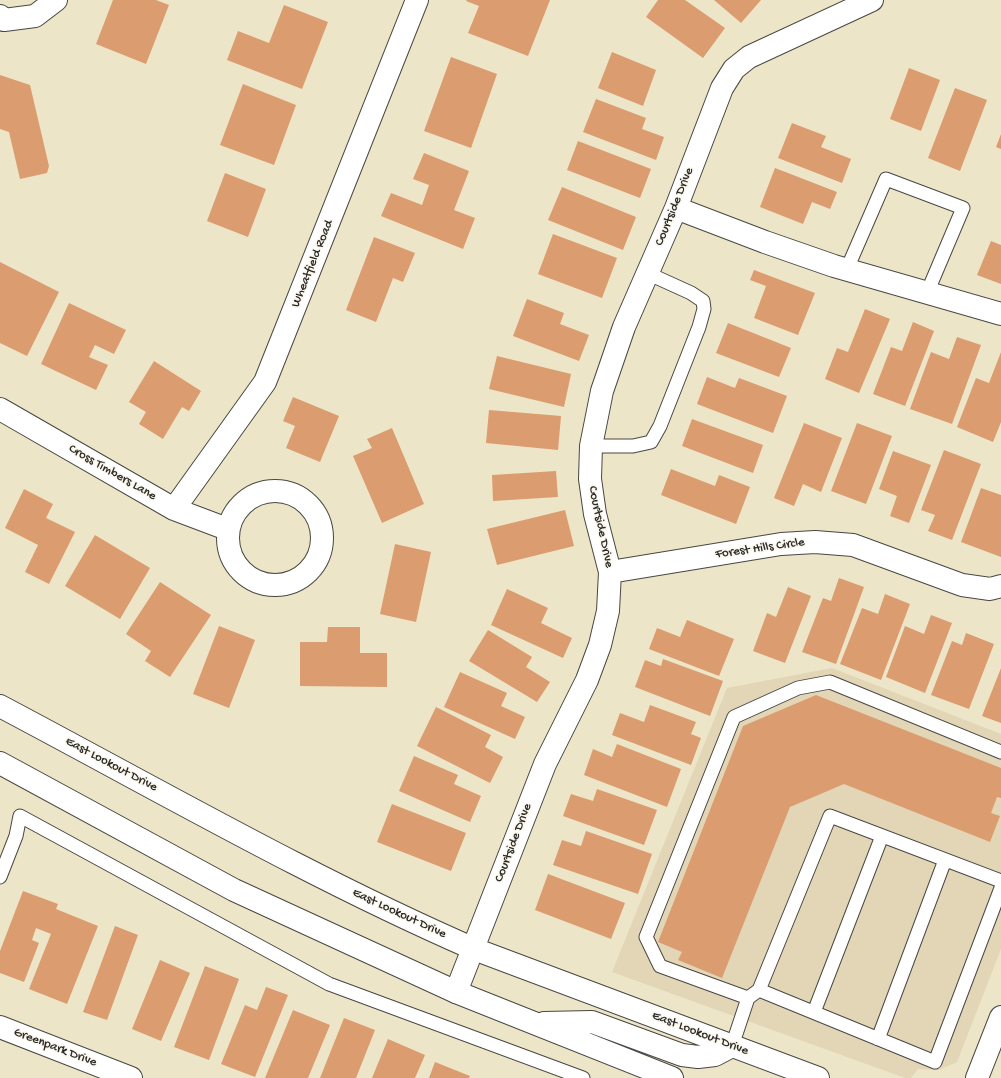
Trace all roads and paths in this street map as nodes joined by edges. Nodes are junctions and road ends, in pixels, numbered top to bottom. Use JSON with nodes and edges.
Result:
{"nodes":[{"id":1,"x":56,"y":0,"type":"edge"},
{"id":2,"x":417,"y":0,"type":"edge"},
{"id":3,"x":872,"y":0,"type":"edge"},
{"id":4,"x":0,"y":16,"type":"edge"},
{"id":5,"x":676,"y":208,"type":"junction"},
{"id":6,"x":847,"y":269,"type":"junction"},
{"id":7,"x":647,"y":273,"type":"junction"},
{"id":8,"x":926,"y":292,"type":"junction"},
{"id":9,"x":1001,"y":314,"type":"edge"},
{"id":10,"x":0,"y":409,"type":"edge"},
{"id":11,"x":591,"y":446,"type":"junction"},
{"id":12,"x":174,"y":509,"type":"junction"},
{"id":13,"x":227,"y":529,"type":"junction"},
{"id":14,"x":610,"y":572,"type":"junction"},
{"id":15,"x":1001,"y":586,"type":"edge"},
{"id":16,"x":0,"y":706,"type":"edge"},
{"id":17,"x":1001,"y":752,"type":"edge"},
{"id":18,"x":0,"y":763,"type":"edge"},
{"id":19,"x":882,"y":836,"type":"junction"},
{"id":20,"x":946,"y":860,"type":"junction"},
{"id":21,"x":0,"y":877,"type":"edge"},
{"id":22,"x":1001,"y":881,"type":"edge"},
{"id":23,"x":1001,"y":888,"type":"edge"},
{"id":24,"x":996,"y":915,"type":"edge"},
{"id":25,"x":474,"y":949,"type":"junction"},
{"id":26,"x":759,"y":990,"type":"junction"},
{"id":27,"x":456,"y":992,"type":"junction"},
{"id":28,"x":748,"y":998,"type":"junction"},
{"id":29,"x":814,"y":1012,"type":"junction"},
{"id":30,"x":1001,"y":1017,"type":"edge"},
{"id":31,"x":533,"y":1023,"type":"junction"},
{"id":32,"x":0,"y":1027,"type":"edge"},
{"id":33,"x":878,"y":1039,"type":"junction"},
{"id":34,"x":732,"y":1046,"type":"junction"},
{"id":35,"x":131,"y":1078,"type":"edge"},
{"id":36,"x":583,"y":1078,"type":"edge"},
{"id":37,"x":672,"y":1078,"type":"edge"},
{"id":38,"x":818,"y":1078,"type":"edge"},
{"id":39,"x":977,"y":1078,"type":"edge"}],
"edges":[{"from":1,"to":4,"type":"street"},
{"from":2,"to":12,"type":"street","name":"Wheatfield Road"},
{"from":3,"to":5,"type":"street","name":"Courtside Drive"},
{"from":5,"to":6,"type":"street"},
{"from":5,"to":7,"type":"street","name":"Courtside Drive"},
{"from":6,"to":8,"type":"street"},
{"from":6,"to":8,"type":"lane"},
{"from":7,"to":11,"type":"street","name":"Courtside Drive"},
{"from":7,"to":11,"type":"lane"},
{"from":8,"to":9,"type":"street"},
{"from":10,"to":12,"type":"street","name":"Cross Timbers Lane"},
{"from":11,"to":14,"type":"street","name":"Courtside Drive"},
{"from":12,"to":13,"type":"street","name":"Cross Timbers Lane"},
{"from":13,"to":13,"type":"street"},
{"from":14,"to":15,"type":"street","name":"Forest Hills Circle"},
{"from":14,"to":25,"type":"street","name":"Courtside Drive"},
{"from":16,"to":25,"type":"street","name":"East Lookout Drive"},
{"from":17,"to":28,"type":"lane"},
{"from":18,"to":27,"type":"street"},
{"from":19,"to":20,"type":"lane"},
{"from":19,"to":26,"type":"lane"},
{"from":19,"to":29,"type":"lane"},
{"from":20,"to":22,"type":"lane"},
{"from":20,"to":33,"type":"lane"},
{"from":21,"to":36,"type":"lane"},
{"from":23,"to":24,"type":"lane"},
{"from":24,"to":33,"type":"lane"},
{"from":25,"to":27,"type":"street","name":"Courtside Drive"},
{"from":25,"to":34,"type":"street","name":"East Lookout Drive"},
{"from":26,"to":28,"type":"lane"},
{"from":26,"to":29,"type":"lane"},
{"from":27,"to":31,"type":"street"},
{"from":28,"to":34,"type":"lane"},
{"from":29,"to":33,"type":"lane"},
{"from":30,"to":39,"type":"street"},
{"from":31,"to":34,"type":"street"},
{"from":31,"to":37,"type":"street"},
{"from":32,"to":35,"type":"street","name":"Greenpark Drive"},
{"from":34,"to":38,"type":"street","name":"East Lookout Drive"}]}
